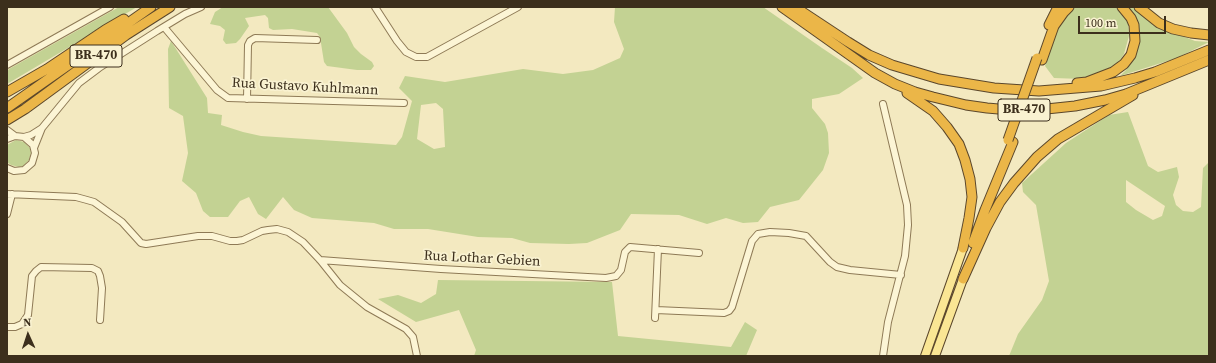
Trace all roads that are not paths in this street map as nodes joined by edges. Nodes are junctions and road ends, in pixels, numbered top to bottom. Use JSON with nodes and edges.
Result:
{"nodes":[{"id":1,"x":110,"y":7,"type":"edge"},
{"id":2,"x":147,"y":7,"type":"edge"},
{"id":3,"x":151,"y":7,"type":"edge"},
{"id":4,"x":170,"y":7,"type":"edge"},
{"id":5,"x":201,"y":7,"type":"edge"},
{"id":6,"x":375,"y":7,"type":"edge"},
{"id":7,"x":518,"y":7,"type":"edge"},
{"id":8,"x":782,"y":7,"type":"edge"},
{"id":9,"x":796,"y":7,"type":"edge"},
{"id":10,"x":1058,"y":7,"type":"edge"},
{"id":11,"x":1069,"y":7,"type":"edge"},
{"id":12,"x":1122,"y":7,"type":"edge"},
{"id":13,"x":1139,"y":7,"type":"edge"},
{"id":14,"x":164,"y":26,"type":"junction"},
{"id":15,"x":1209,"y":35,"type":"edge"},
{"id":16,"x":317,"y":40,"type":"dead end"},
{"id":17,"x":1209,"y":50,"type":"edge"},
{"id":18,"x":1040,"y":59,"type":"junction"},
{"id":19,"x":1209,"y":60,"type":"edge"},
{"id":20,"x":7,"y":65,"type":"edge"},
{"id":21,"x":1153,"y":83,"type":"junction"},
{"id":22,"x":895,"y":84,"type":"junction"},
{"id":23,"x":11,"y":90,"type":"edge"},
{"id":24,"x":1039,"y":91,"type":"junction"},
{"id":25,"x":247,"y":99,"type":"junction"},
{"id":26,"x":404,"y":103,"type":"dead end"},
{"id":27,"x":883,"y":104,"type":"dead end"},
{"id":28,"x":7,"y":108,"type":"edge"},
{"id":29,"x":25,"y":109,"type":"junction"},
{"id":30,"x":7,"y":120,"type":"edge"},
{"id":31,"x":7,"y":124,"type":"edge"},
{"id":32,"x":42,"y":128,"type":"junction"},
{"id":33,"x":7,"y":130,"type":"edge"},
{"id":34,"x":15,"y":136,"type":"junction"},
{"id":35,"x":24,"y":137,"type":"junction"},
{"id":36,"x":7,"y":139,"type":"edge"},
{"id":37,"x":1010,"y":141,"type":"junction"},
{"id":38,"x":34,"y":148,"type":"junction"},
{"id":39,"x":7,"y":168,"type":"edge"},
{"id":40,"x":9,"y":194,"type":"edge"},
{"id":41,"x":7,"y":214,"type":"edge"},
{"id":42,"x":963,"y":248,"type":"junction"},
{"id":43,"x":658,"y":249,"type":"junction"},
{"id":44,"x":699,"y":253,"type":"dead end"},
{"id":45,"x":320,"y":260,"type":"junction"},
{"id":46,"x":901,"y":275,"type":"junction"},
{"id":47,"x":963,"y":279,"type":"junction"},
{"id":48,"x":656,"y":310,"type":"junction"},
{"id":49,"x":655,"y":318,"type":"dead end"},
{"id":50,"x":100,"y":320,"type":"dead end"},
{"id":51,"x":7,"y":327,"type":"edge"},
{"id":52,"x":417,"y":356,"type":"edge"},
{"id":53,"x":883,"y":356,"type":"edge"},
{"id":54,"x":925,"y":356,"type":"edge"},
{"id":55,"x":935,"y":356,"type":"edge"}],
"edges":[{"from":1,"to":20,"type":"street"},
{"from":2,"to":23,"type":"highway"},
{"from":3,"to":28,"type":"highway","number":"BR-470"},
{"from":4,"to":29,"type":"highway","number":"BR-470"},
{"from":5,"to":14,"type":"street"},
{"from":6,"to":7,"type":"street"},
{"from":8,"to":22,"type":"highway","number":"BR-470"},
{"from":9,"to":24,"type":"highway","number":"BR-470"},
{"from":10,"to":18,"type":"highway"},
{"from":11,"to":18,"type":"highway"},
{"from":12,"to":24,"type":"highway"},
{"from":13,"to":15,"type":"highway"},
{"from":14,"to":25,"type":"street","name":"Rua Gustavo Kuhlmann"},
{"from":14,"to":32,"type":"street"},
{"from":16,"to":25,"type":"street"},
{"from":17,"to":24,"type":"highway","number":"BR-470"},
{"from":18,"to":37,"type":"highway","bridge":true},
{"from":19,"to":21,"type":"highway","number":"BR-470"},
{"from":21,"to":22,"type":"highway","number":"BR-470"},
{"from":21,"to":47,"type":"highway"},
{"from":22,"to":42,"type":"highway"},
{"from":25,"to":26,"type":"street","name":"Rua Gustavo Kuhlmann"},
{"from":27,"to":46,"type":"street"},
{"from":29,"to":30,"type":"highway","number":"BR-470"},
{"from":29,"to":31,"type":"highway"},
{"from":32,"to":35,"type":"street"},
{"from":32,"to":38,"type":"street"},
{"from":33,"to":34,"type":"street"},
{"from":34,"to":35,"type":"street"},
{"from":34,"to":36,"type":"street"},
{"from":35,"to":38,"type":"street"},
{"from":37,"to":42,"type":"highway"},
{"from":37,"to":47,"type":"highway"},
{"from":38,"to":39,"type":"street"},
{"from":40,"to":41,"type":"street"},
{"from":40,"to":45,"type":"street"},
{"from":42,"to":54,"type":"main road"},
{"from":43,"to":44,"type":"street"},
{"from":43,"to":45,"type":"street","name":"Rua Lothar Gebien"},
{"from":43,"to":48,"type":"street"},
{"from":45,"to":52,"type":"street"},
{"from":46,"to":48,"type":"street"},
{"from":46,"to":53,"type":"street"},
{"from":47,"to":55,"type":"main road"},
{"from":48,"to":49,"type":"street"},
{"from":50,"to":51,"type":"street"}]}
